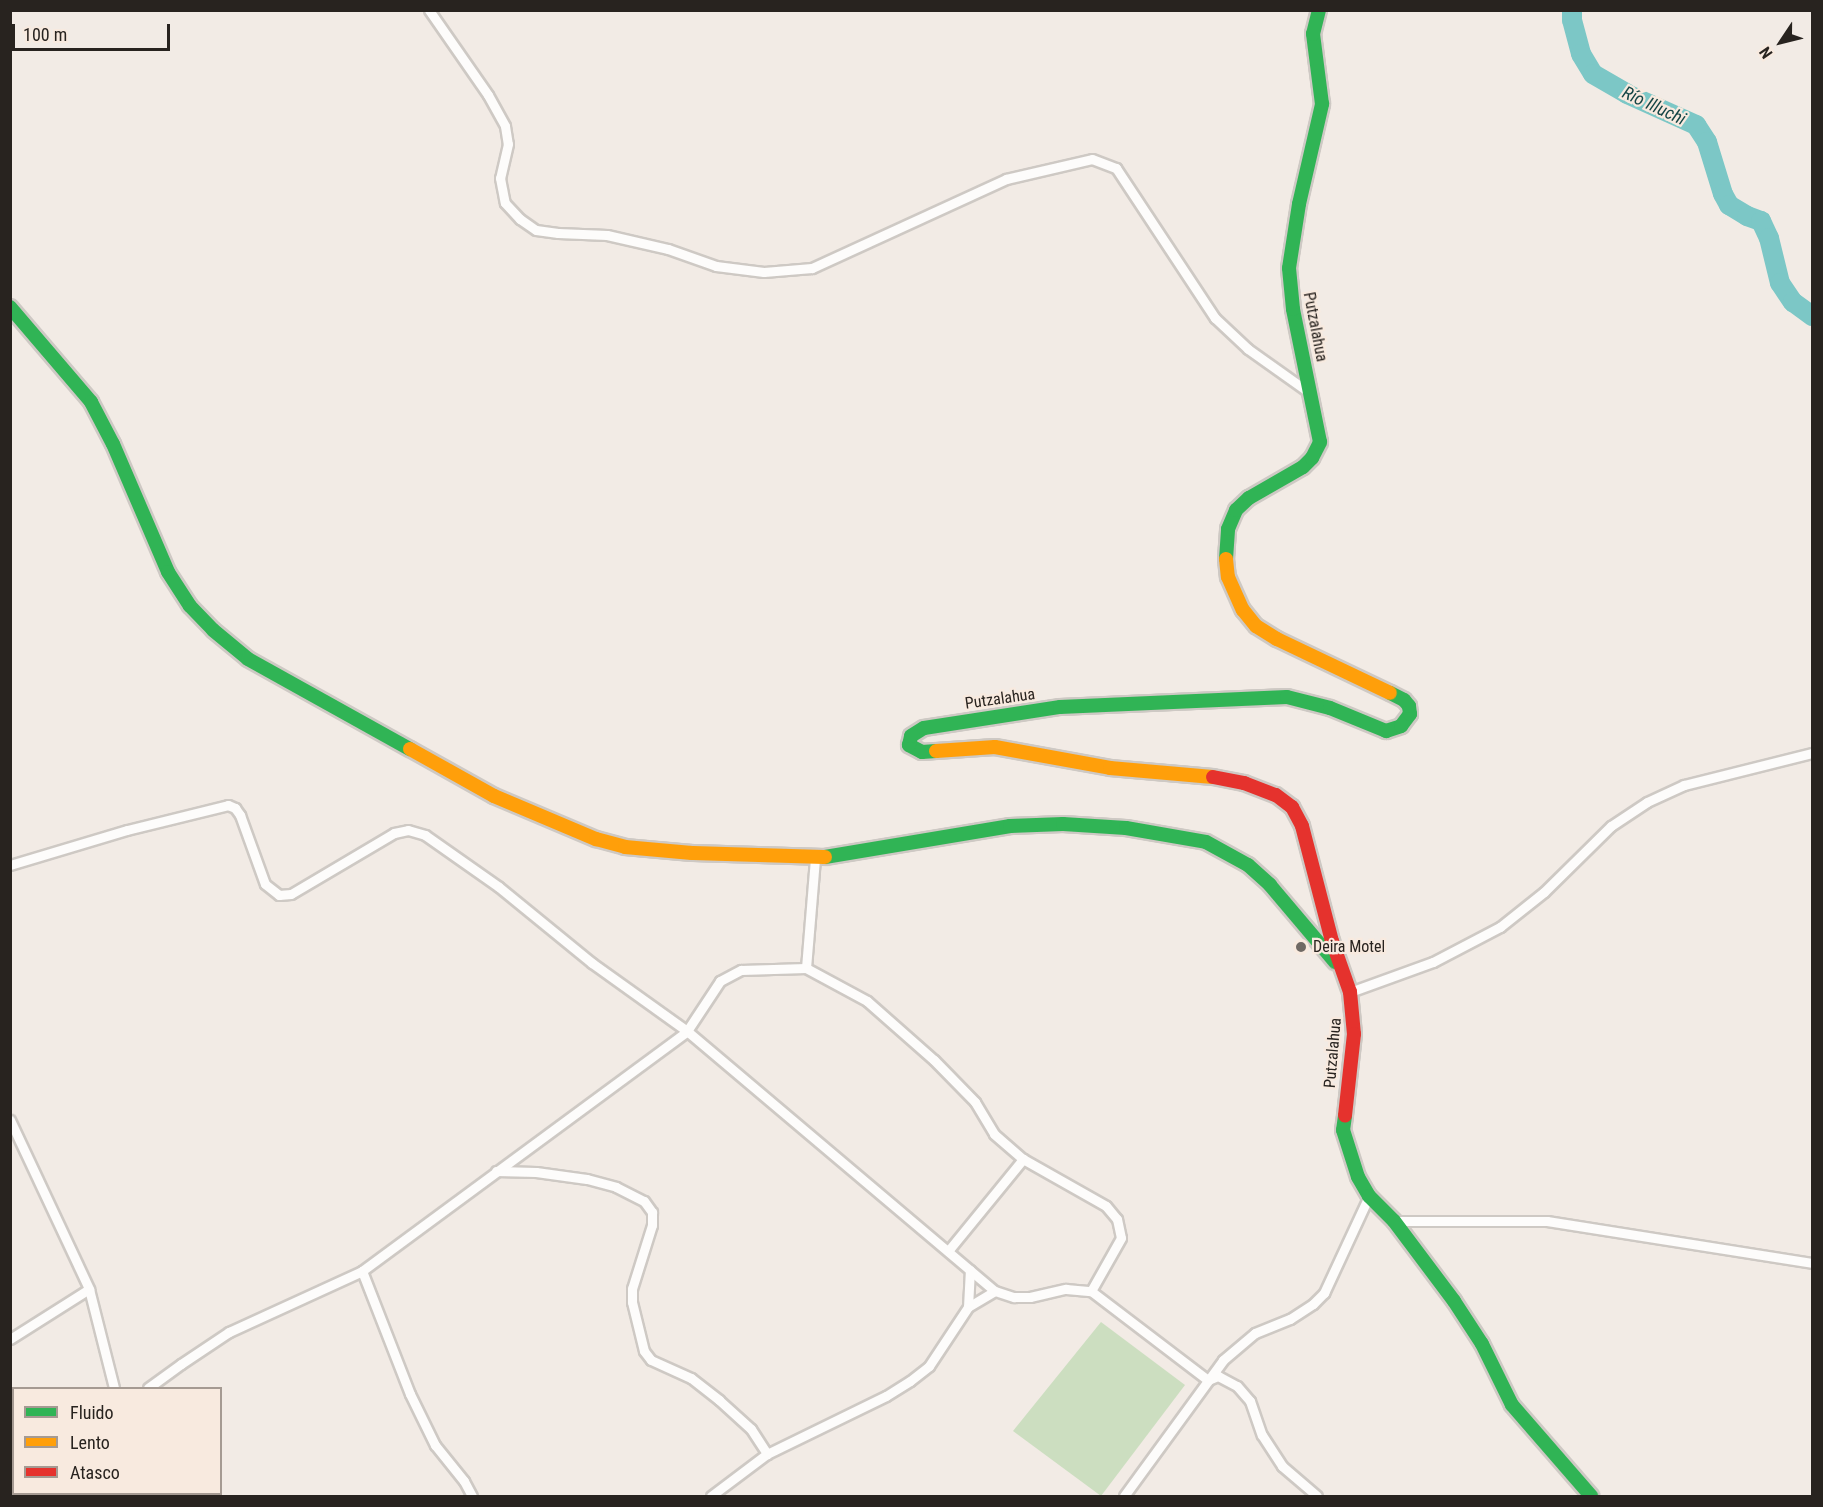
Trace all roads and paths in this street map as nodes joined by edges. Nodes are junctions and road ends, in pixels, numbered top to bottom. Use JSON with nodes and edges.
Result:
{"nodes":[{"id":1,"x":429,"y":10,"type":"edge"},
{"id":2,"x":1319,"y":10,"type":"edge"},
{"id":3,"x":10,"y":306,"type":"edge"},
{"id":4,"x":1312,"y":394,"type":"junction"},
{"id":5,"x":1812,"y":753,"type":"edge"},
{"id":6,"x":814,"y":859,"type":"junction"},
{"id":7,"x":10,"y":865,"type":"edge"},
{"id":8,"x":806,"y":968,"type":"junction"},
{"id":9,"x":1342,"y":970,"type":"junction"},
{"id":10,"x":1350,"y":992,"type":"junction"},
{"id":11,"x":687,"y":1031,"type":"junction"},
{"id":12,"x":10,"y":1120,"type":"edge"},
{"id":13,"x":1023,"y":1158,"type":"junction"},
{"id":14,"x":496,"y":1171,"type":"junction"},
{"id":15,"x":1369,"y":1196,"type":"junction"},
{"id":16,"x":1394,"y":1221,"type":"junction"},
{"id":17,"x":948,"y":1251,"type":"junction"},
{"id":18,"x":1812,"y":1263,"type":"edge"},
{"id":19,"x":970,"y":1270,"type":"junction"},
{"id":20,"x":362,"y":1271,"type":"junction"},
{"id":21,"x":89,"y":1289,"type":"junction"},
{"id":22,"x":995,"y":1291,"type":"junction"},
{"id":23,"x":1091,"y":1291,"type":"junction"},
{"id":24,"x":968,"y":1307,"type":"junction"},
{"id":25,"x":10,"y":1339,"type":"edge"},
{"id":26,"x":1208,"y":1380,"type":"junction"},
{"id":27,"x":114,"y":1387,"type":"edge"},
{"id":28,"x":151,"y":1387,"type":"edge"},
{"id":29,"x":767,"y":1454,"type":"junction"},
{"id":30,"x":472,"y":1497,"type":"edge"},
{"id":31,"x":711,"y":1497,"type":"edge"},
{"id":32,"x":1124,"y":1497,"type":"edge"},
{"id":33,"x":1317,"y":1497,"type":"edge"},
{"id":34,"x":1591,"y":1497,"type":"edge"}],
"edges":[{"from":1,"to":4,"type":"street"},
{"from":2,"to":4,"type":"street","name":"Putzalahua"},
{"from":3,"to":6,"type":"street"},
{"from":4,"to":9,"type":"street","name":"Putzalahua"},
{"from":5,"to":10,"type":"street"},
{"from":6,"to":8,"type":"street"},
{"from":6,"to":9,"type":"street"},
{"from":7,"to":11,"type":"street"},
{"from":8,"to":11,"type":"street"},
{"from":8,"to":13,"type":"street"},
{"from":9,"to":10,"type":"street","name":"Putzalahua"},
{"from":10,"to":15,"type":"street","name":"Putzalahua"},
{"from":11,"to":14,"type":"street"},
{"from":11,"to":17,"type":"street"},
{"from":12,"to":21,"type":"street"},
{"from":13,"to":17,"type":"street"},
{"from":13,"to":23,"type":"street"},
{"from":14,"to":20,"type":"street"},
{"from":14,"to":29,"type":"street"},
{"from":15,"to":16,"type":"street","name":"Putzalahua"},
{"from":15,"to":26,"type":"street"},
{"from":16,"to":18,"type":"street"},
{"from":16,"to":34,"type":"street","name":"Putzalahua"},
{"from":17,"to":19,"type":"street"},
{"from":19,"to":22,"type":"street"},
{"from":19,"to":24,"type":"street"},
{"from":20,"to":28,"type":"street"},
{"from":20,"to":30,"type":"street"},
{"from":21,"to":25,"type":"street"},
{"from":21,"to":27,"type":"street"},
{"from":22,"to":23,"type":"street"},
{"from":22,"to":24,"type":"street"},
{"from":23,"to":26,"type":"street"},
{"from":24,"to":29,"type":"street"},
{"from":26,"to":32,"type":"street"},
{"from":26,"to":33,"type":"street"},
{"from":29,"to":31,"type":"street"}]}
